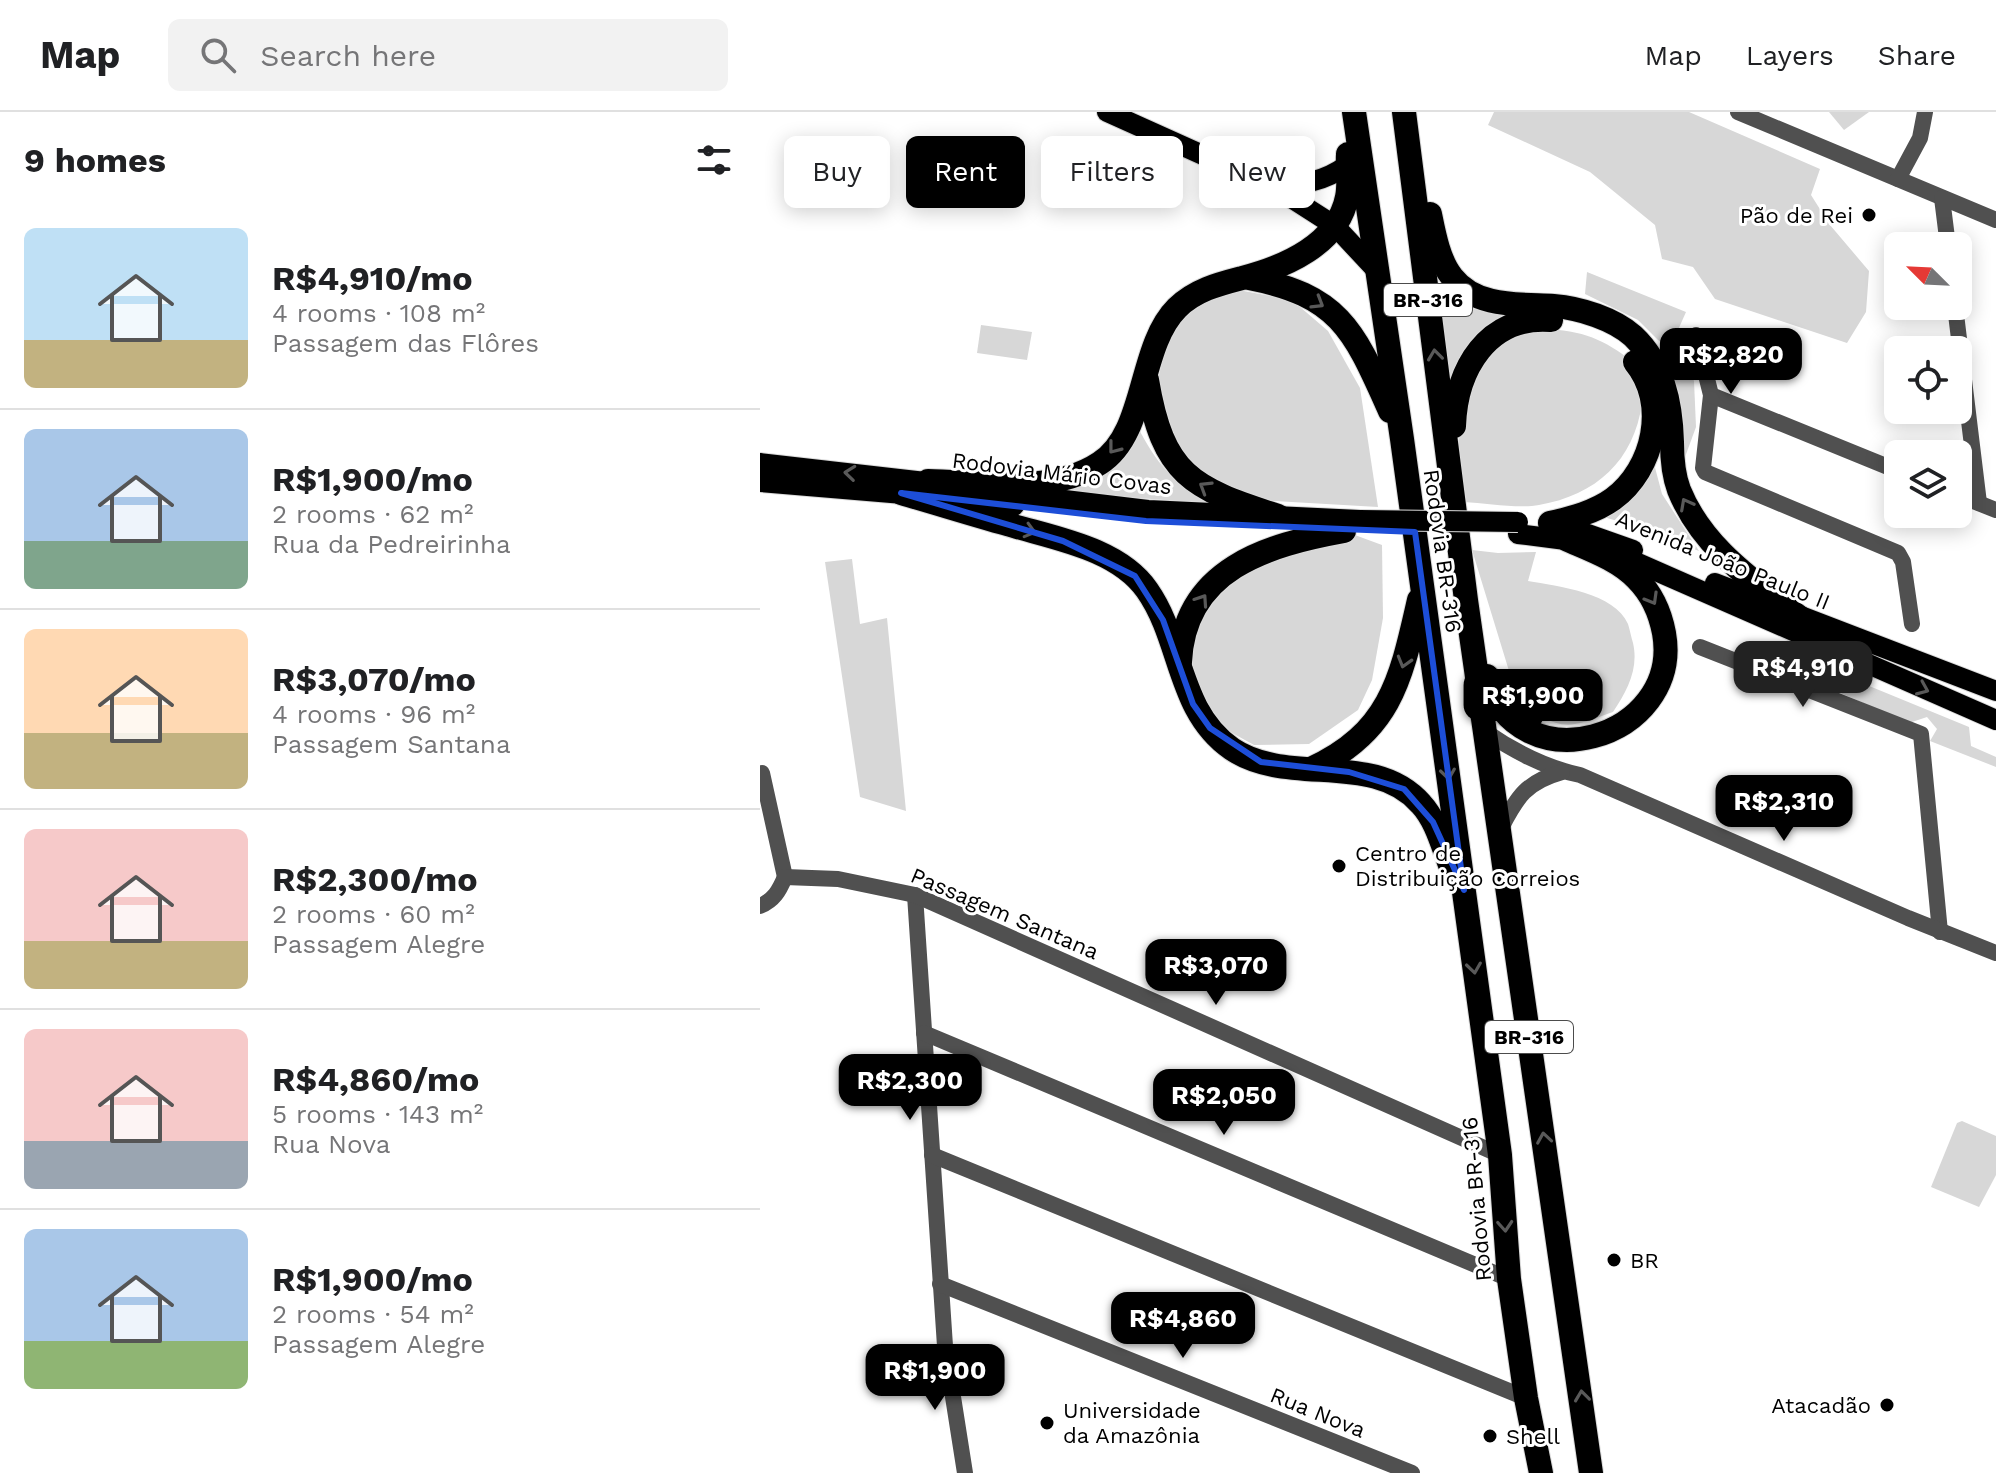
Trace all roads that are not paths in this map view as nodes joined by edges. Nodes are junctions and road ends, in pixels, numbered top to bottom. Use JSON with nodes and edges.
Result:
{"nodes":[{"id":1,"x":1107,"y":112,"type":"edge"},
{"id":2,"x":1353,"y":112,"type":"edge"},
{"id":3,"x":1404,"y":112,"type":"edge"},
{"id":4,"x":1416,"y":112,"type":"edge"},
{"id":5,"x":1738,"y":112,"type":"edge"},
{"id":6,"x":1925,"y":112,"type":"edge"},
{"id":7,"x":1199,"y":153,"type":"edge"},
{"id":8,"x":1347,"y":165,"type":"junction"},
{"id":9,"x":1898,"y":179,"type":"junction"},
{"id":10,"x":1315,"y":183,"type":"edge"},
{"id":11,"x":1942,"y":198,"type":"junction"},
{"id":12,"x":1307,"y":208,"type":"edge"},
{"id":13,"x":1996,"y":220,"type":"edge"},
{"id":14,"x":1335,"y":226,"type":"junction"},
{"id":15,"x":1946,"y":232,"type":"edge"},
{"id":16,"x":1377,"y":271,"type":"junction"},
{"id":17,"x":1245,"y":278,"type":"junction"},
{"id":18,"x":1957,"y":320,"type":"edge"},
{"id":19,"x":1696,"y":335,"type":"dead end"},
{"id":20,"x":1146,"y":378,"type":"junction"},
{"id":21,"x":1711,"y":395,"type":"junction"},
{"id":22,"x":1402,"y":439,"type":"junction"},
{"id":23,"x":760,"y":463,"type":"edge"},
{"id":24,"x":1884,"y":465,"type":"edge"},
{"id":25,"x":928,"y":481,"type":"junction"},
{"id":26,"x":760,"y":482,"type":"edge"},
{"id":27,"x":1451,"y":488,"type":"junction"},
{"id":28,"x":901,"y":493,"type":"junction"},
{"id":29,"x":1972,"y":500,"type":"edge"},
{"id":30,"x":1979,"y":503,"type":"junction"},
{"id":31,"x":1996,"y":510,"type":"edge"},
{"id":32,"x":1278,"y":516,"type":"junction"},
{"id":33,"x":1355,"y":527,"type":"junction"},
{"id":34,"x":1559,"y":532,"type":"junction"},
{"id":35,"x":1422,"y":586,"type":"junction"},
{"id":36,"x":1466,"y":600,"type":"junction"},
{"id":37,"x":1799,"y":617,"type":"junction"},
{"id":38,"x":1912,"y":624,"type":"dead end"},
{"id":39,"x":1700,"y":647,"type":"dead end"},
{"id":40,"x":1180,"y":673,"type":"junction"},
{"id":41,"x":1996,"y":691,"type":"edge"},
{"id":42,"x":1996,"y":720,"type":"edge"},
{"id":43,"x":1486,"y":732,"type":"junction"},
{"id":44,"x":1308,"y":770,"type":"junction"},
{"id":45,"x":1562,"y":772,"type":"junction"},
{"id":46,"x":762,"y":773,"type":"dead end"},
{"id":47,"x":1501,"y":828,"type":"junction"},
{"id":48,"x":785,"y":877,"type":"junction"},
{"id":49,"x":1464,"y":890,"type":"junction"},
{"id":50,"x":915,"y":895,"type":"junction"},
{"id":51,"x":760,"y":906,"type":"edge"},
{"id":52,"x":1940,"y":932,"type":"junction"},
{"id":53,"x":1996,"y":953,"type":"edge"},
{"id":54,"x":924,"y":1033,"type":"junction"},
{"id":55,"x":932,"y":1155,"type":"junction"},
{"id":56,"x":1500,"y":1155,"type":"junction"},
{"id":57,"x":1509,"y":1279,"type":"junction"},
{"id":58,"x":940,"y":1284,"type":"junction"},
{"id":59,"x":1526,"y":1398,"type":"junction"},
{"id":60,"x":965,"y":1473,"type":"edge"},
{"id":61,"x":1412,"y":1473,"type":"edge"},
{"id":62,"x":1541,"y":1473,"type":"edge"},
{"id":63,"x":1591,"y":1473,"type":"edge"}],
"edges":[{"from":1,"to":7,"type":"main road"},
{"from":2,"to":8,"type":"highway"},
{"from":2,"to":16,"type":"highway","name":"Rodovia BR-316","number":"BR-316"},
{"from":27,"to":3,"type":"highway","name":"Rodovia BR-316","number":"BR-316","one_way":true},
{"from":37,"to":4,"type":"highway","one_way":true},
{"from":5,"to":9,"type":"street"},
{"from":6,"to":9,"type":"street"},
{"from":8,"to":10,"type":"main road"},
{"from":8,"to":14,"type":"highway"},
{"from":9,"to":11,"type":"street"},
{"from":11,"to":13,"type":"street"},
{"from":11,"to":15,"type":"street"},
{"from":12,"to":14,"type":"main road"},
{"from":14,"to":16,"type":"main road"},
{"from":14,"to":17,"type":"highway"},
{"from":16,"to":22,"type":"highway","name":"Rodovia BR-316","number":"BR-316"},
{"from":17,"to":20,"type":"highway"},
{"from":17,"to":22,"type":"highway","one_way":true},
{"from":18,"to":30,"type":"street"},
{"from":19,"to":21,"type":"street"},
{"from":20,"to":25,"type":"highway","one_way":true},
{"from":32,"to":20,"type":"highway","one_way":true},
{"from":21,"to":24,"type":"street"},
{"from":21,"to":38,"type":"street"},
{"from":22,"to":35,"type":"highway","name":"Rodovia BR-316","number":"BR-316"},
{"from":25,"to":23,"type":"main road","name":"Rodovia Mário Covas","one_way":true},
{"from":25,"to":32,"type":"main road","name":"Rodovia Mário Covas"},
{"from":26,"to":28,"type":"main road","name":"Rodovia Mário Covas"},
{"from":27,"to":34,"type":"highway"},
{"from":27,"to":36,"type":"highway","name":"Rodovia BR-316","number":"BR-316"},
{"from":28,"to":33,"type":"main road","name":"Rodovia Mário Covas"},
{"from":28,"to":40,"type":"highway","one_way":true},
{"from":29,"to":30,"type":"street"},
{"from":30,"to":31,"type":"street"},
{"from":32,"to":33,"type":"main road","name":"Rodovia Mário Covas"},
{"from":33,"to":34,"type":"main road","name":"Avenida João Paulo II","bridge":true},
{"from":40,"to":33,"type":"highway","one_way":true},
{"from":34,"to":36,"type":"highway","one_way":true},
{"from":34,"to":37,"type":"main road","name":"Avenida João Paulo II"},
{"from":34,"to":42,"type":"main road","name":"Avenida João Paulo II","one_way":true},
{"from":35,"to":44,"type":"highway","one_way":true},
{"from":35,"to":49,"type":"highway","name":"Rodovia BR-316","number":"BR-316","one_way":true},
{"from":36,"to":43,"type":"highway","name":"Rodovia BR-316","number":"BR-316"},
{"from":37,"to":41,"type":"main road","name":"Avenida João Paulo II"},
{"from":39,"to":52,"type":"street"},
{"from":40,"to":44,"type":"highway"},
{"from":43,"to":45,"type":"street"},
{"from":43,"to":47,"type":"highway","name":"Rodovia BR-316","number":"BR-316"},
{"from":44,"to":49,"type":"highway"},
{"from":45,"to":47,"type":"street"},
{"from":45,"to":52,"type":"street"},
{"from":46,"to":48,"type":"street"},
{"from":63,"to":47,"type":"highway","name":"Rodovia BR-316","number":"BR-316","one_way":true},
{"from":48,"to":50,"type":"street","name":"Passagem Santana"},
{"from":48,"to":51,"type":"street"},
{"from":49,"to":56,"type":"highway","name":"Rodovia BR-316","number":"BR-316","one_way":true},
{"from":50,"to":54,"type":"street"},
{"from":50,"to":56,"type":"street","name":"Passagem Santana"},
{"from":52,"to":53,"type":"street"},
{"from":54,"to":55,"type":"street"},
{"from":54,"to":57,"type":"street"},
{"from":55,"to":58,"type":"street"},
{"from":55,"to":59,"type":"street"},
{"from":56,"to":57,"type":"highway","name":"Rodovia BR-316","number":"BR-316","one_way":true},
{"from":57,"to":59,"type":"highway","name":"Rodovia BR-316","number":"BR-316"},
{"from":58,"to":60,"type":"street"},
{"from":58,"to":61,"type":"street","name":"Rua Nova"},
{"from":59,"to":62,"type":"highway","name":"Rodovia BR-316","number":"BR-316"}]}
